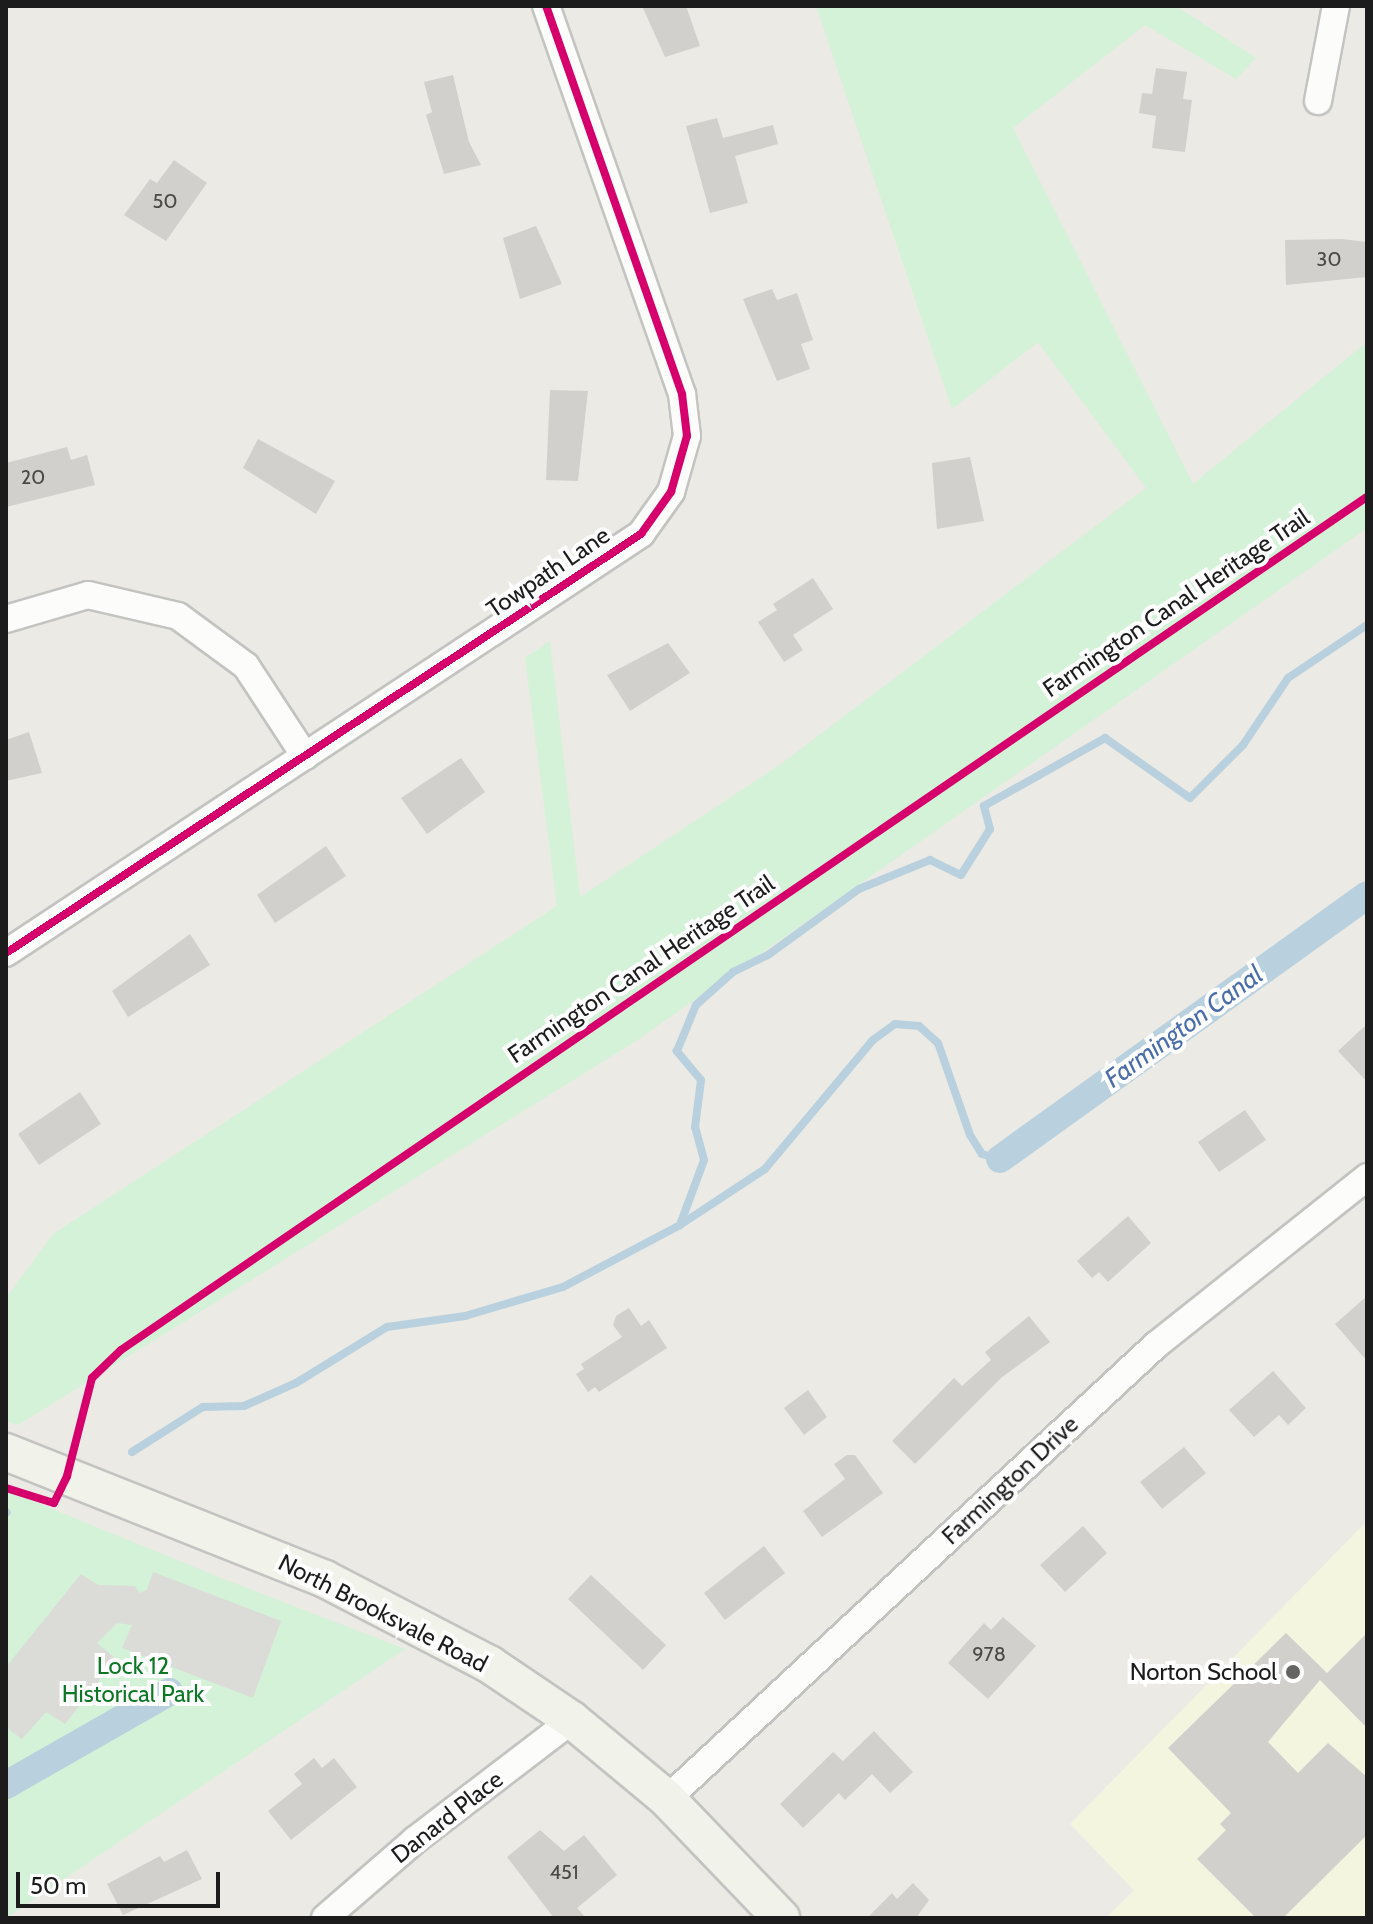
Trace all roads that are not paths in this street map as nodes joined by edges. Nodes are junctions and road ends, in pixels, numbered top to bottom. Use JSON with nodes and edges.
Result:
{"nodes":[{"id":1,"x":546,"y":6,"type":"edge"},
{"id":2,"x":1336,"y":6,"type":"edge"},
{"id":3,"x":1318,"y":101,"type":"dead end"},
{"id":4,"x":6,"y":619,"type":"edge"},
{"id":5,"x":305,"y":756,"type":"junction"},
{"id":6,"x":6,"y":953,"type":"edge"},
{"id":7,"x":1367,"y":1177,"type":"edge"},
{"id":8,"x":6,"y":1452,"type":"edge"},
{"id":9,"x":572,"y":1720,"type":"junction"},
{"id":10,"x":667,"y":1799,"type":"junction"},
{"id":11,"x":325,"y":1918,"type":"edge"},
{"id":12,"x":781,"y":1918,"type":"edge"}],
"edges":[{"from":1,"to":5,"type":"street","name":"Towpath Lane"},
{"from":2,"to":3,"type":"street"},
{"from":4,"to":5,"type":"street"},
{"from":5,"to":6,"type":"street","name":"Towpath Lane"},
{"from":7,"to":10,"type":"street","name":"Farmington Drive"},
{"from":8,"to":9,"type":"main road","name":"North Brooksvale Road"},
{"from":9,"to":10,"type":"main road","name":"North Brooksvale Road"},
{"from":9,"to":11,"type":"street","name":"Danard Place"},
{"from":10,"to":12,"type":"main road","name":"North Brooksvale Road"}]}
